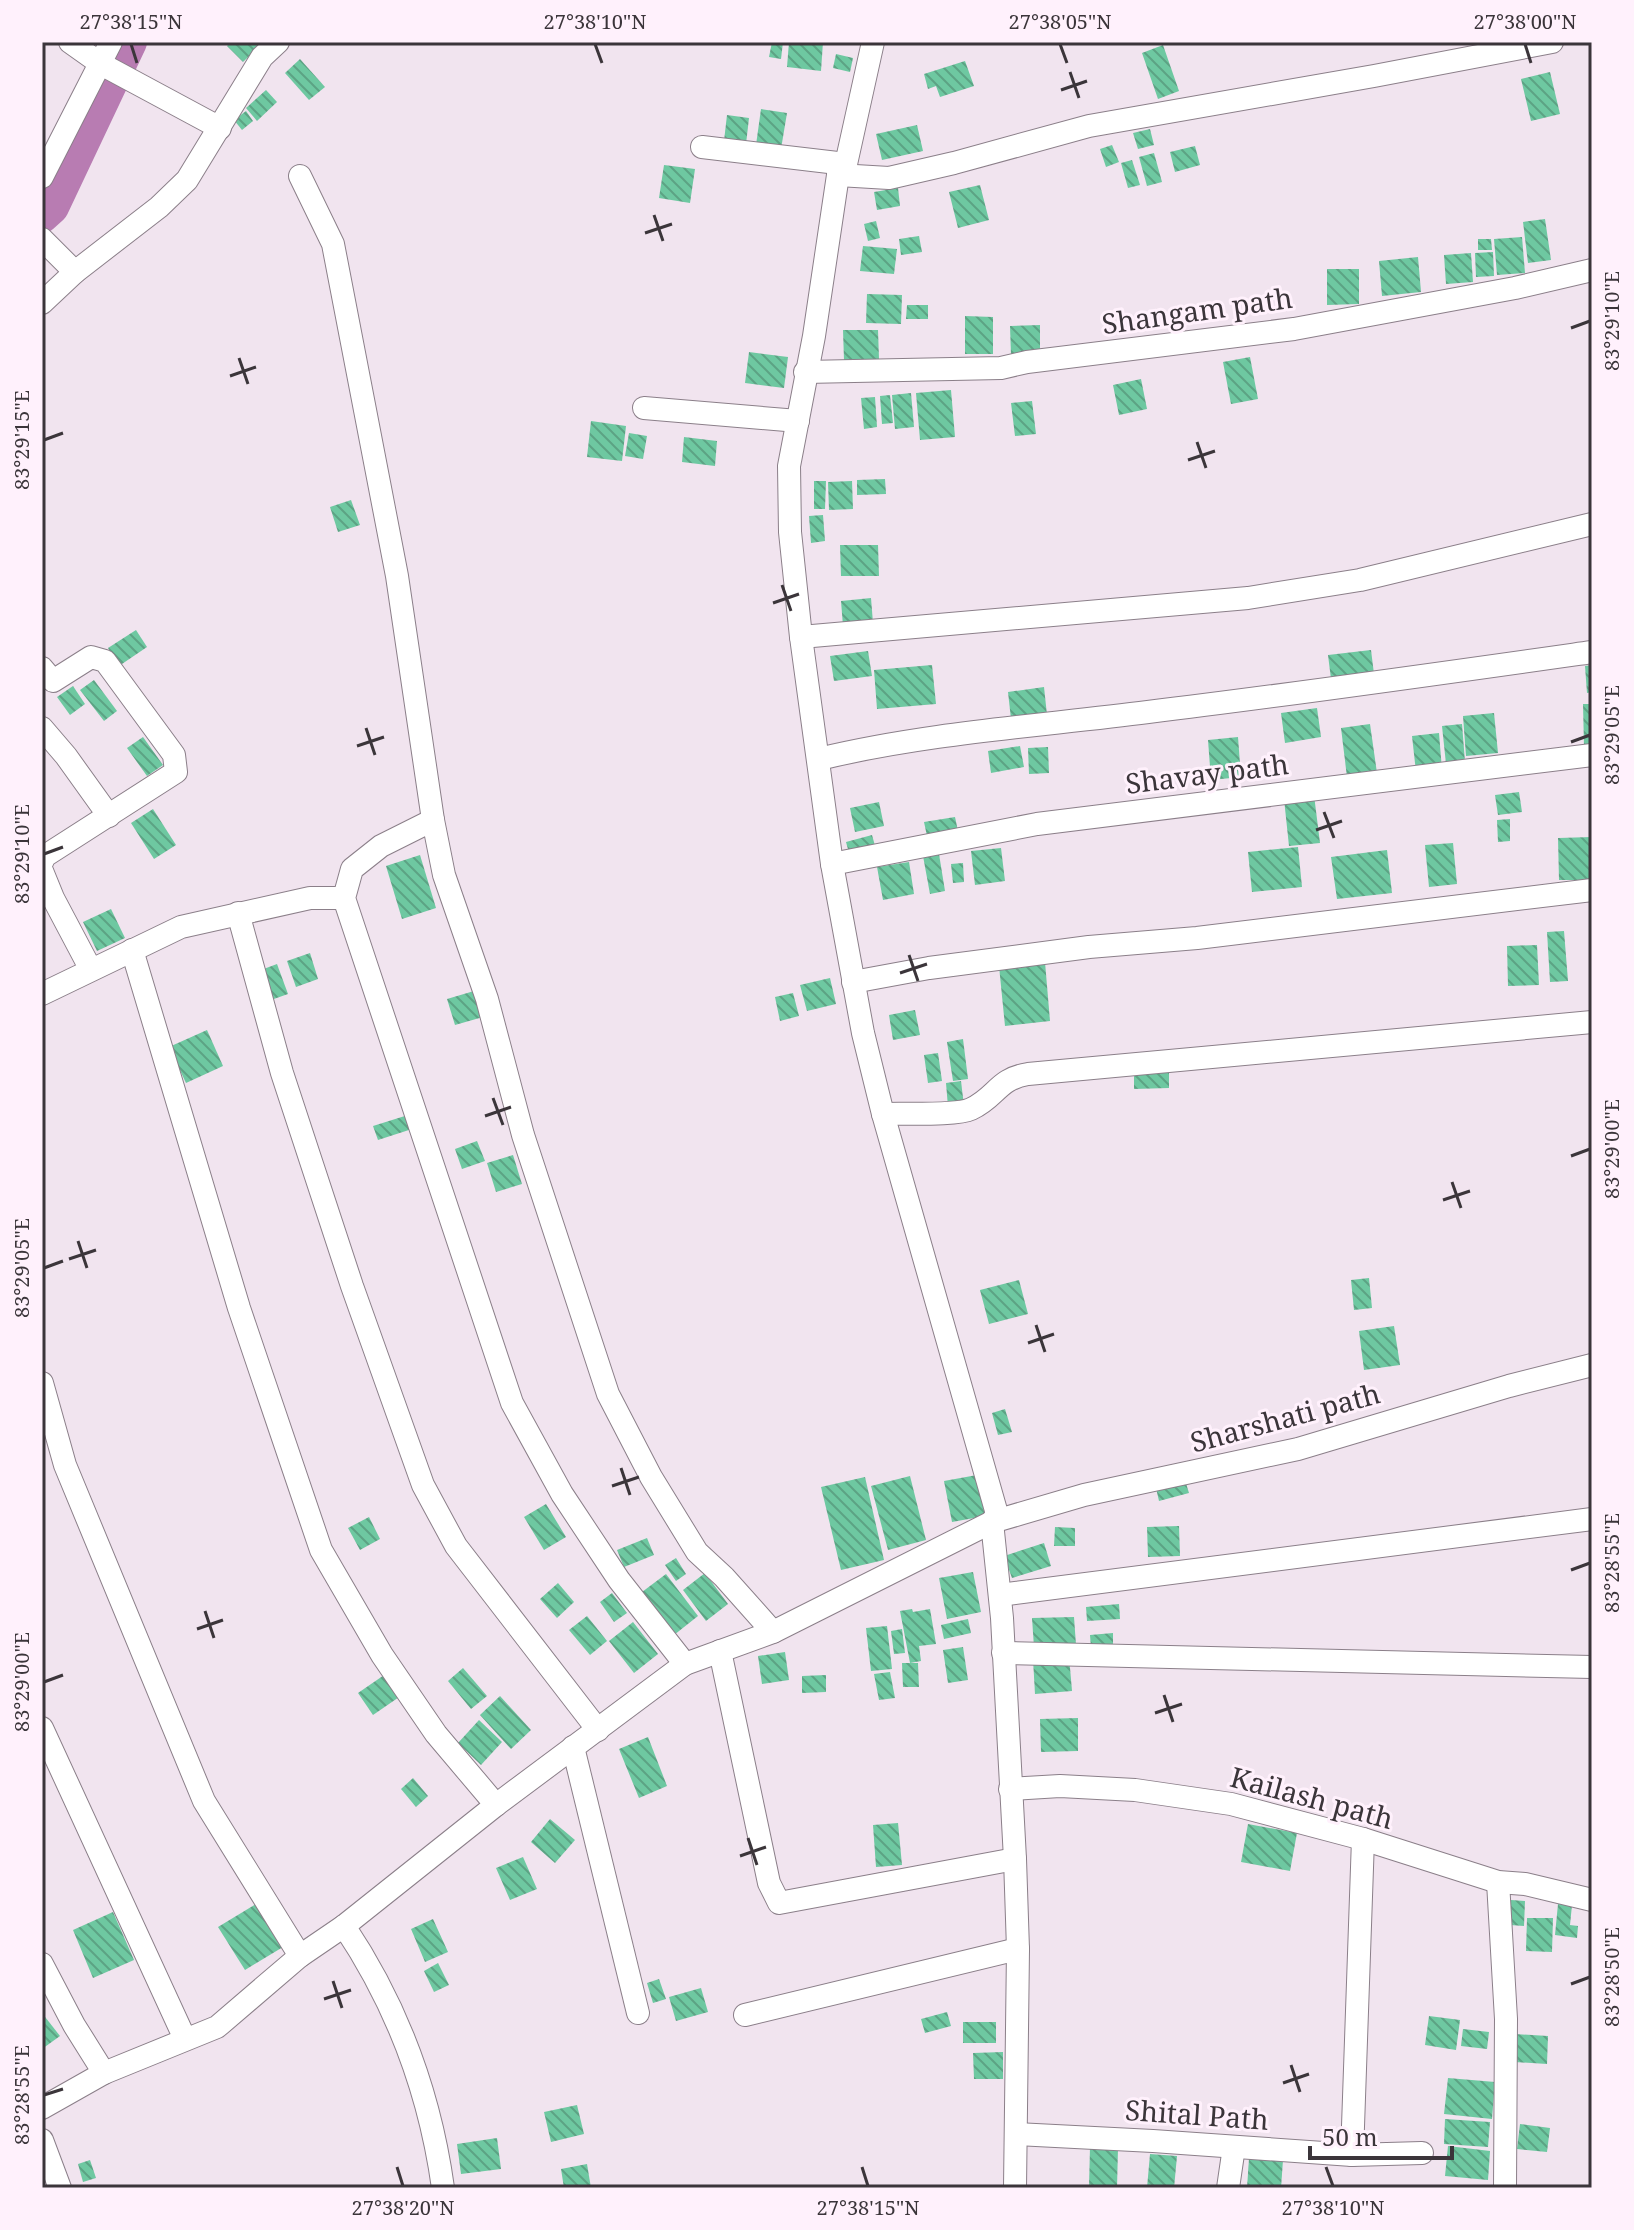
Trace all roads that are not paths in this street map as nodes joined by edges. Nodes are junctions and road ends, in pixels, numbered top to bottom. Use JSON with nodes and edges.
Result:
{"nodes":[{"id":1,"x":70,"y":42,"type":"edge"},
{"id":2,"x":111,"y":42,"type":"edge"},
{"id":3,"x":278,"y":42,"type":"edge"},
{"id":4,"x":873,"y":42,"type":"edge"},
{"id":5,"x":1552,"y":42,"type":"edge"},
{"id":6,"x":102,"y":65,"type":"junction"},
{"id":7,"x":220,"y":128,"type":"junction"},
{"id":8,"x":702,"y":147,"type":"dead end"},
{"id":9,"x":842,"y":170,"type":"junction"},
{"id":10,"x":300,"y":176,"type":"dead end"},
{"id":11,"x":42,"y":177,"type":"edge"},
{"id":12,"x":42,"y":239,"type":"edge"},
{"id":13,"x":1592,"y":270,"type":"edge"},
{"id":14,"x":75,"y":272,"type":"junction"},
{"id":15,"x":42,"y":303,"type":"edge"},
{"id":16,"x":805,"y":372,"type":"junction"},
{"id":17,"x":644,"y":408,"type":"dead end"},
{"id":18,"x":798,"y":421,"type":"junction"},
{"id":19,"x":1592,"y":524,"type":"edge"},
{"id":20,"x":801,"y":637,"type":"junction"},
{"id":21,"x":1592,"y":652,"type":"edge"},
{"id":22,"x":46,"y":680,"type":"edge"},
{"id":23,"x":42,"y":728,"type":"edge"},
{"id":24,"x":1592,"y":755,"type":"edge"},
{"id":25,"x":819,"y":759,"type":"junction"},
{"id":26,"x":109,"y":816,"type":"junction"},
{"id":27,"x":433,"y":820,"type":"junction"},
{"id":28,"x":42,"y":862,"type":"edge"},
{"id":29,"x":832,"y":864,"type":"junction"},
{"id":30,"x":42,"y":871,"type":"edge"},
{"id":31,"x":1592,"y":890,"type":"edge"},
{"id":32,"x":344,"y":898,"type":"junction"},
{"id":33,"x":238,"y":913,"type":"junction"},
{"id":34,"x":132,"y":950,"type":"junction"},
{"id":35,"x":90,"y":968,"type":"junction"},
{"id":36,"x":853,"y":982,"type":"junction"},
{"id":37,"x":42,"y":994,"type":"edge"},
{"id":38,"x":1592,"y":1022,"type":"edge"},
{"id":39,"x":883,"y":1114,"type":"junction"},
{"id":40,"x":1592,"y":1365,"type":"edge"},
{"id":41,"x":42,"y":1383,"type":"edge"},
{"id":42,"x":1592,"y":1519,"type":"edge"},
{"id":43,"x":992,"y":1522,"type":"junction"},
{"id":44,"x":1000,"y":1595,"type":"junction"},
{"id":45,"x":773,"y":1632,"type":"junction"},
{"id":46,"x":720,"y":1651,"type":"junction"},
{"id":47,"x":1003,"y":1653,"type":"junction"},
{"id":48,"x":685,"y":1664,"type":"junction"},
{"id":49,"x":1592,"y":1667,"type":"edge"},
{"id":50,"x":42,"y":1728,"type":"edge"},
{"id":51,"x":598,"y":1730,"type":"junction"},
{"id":52,"x":573,"y":1747,"type":"junction"},
{"id":53,"x":1010,"y":1789,"type":"junction"},
{"id":54,"x":496,"y":1805,"type":"junction"},
{"id":55,"x":1363,"y":1839,"type":"junction"},
{"id":56,"x":1015,"y":1859,"type":"junction"},
{"id":57,"x":1498,"y":1882,"type":"junction"},
{"id":58,"x":1592,"y":1900,"type":"edge"},
{"id":59,"x":344,"y":1926,"type":"junction"},
{"id":60,"x":1018,"y":1949,"type":"junction"},
{"id":61,"x":300,"y":1956,"type":"junction"},
{"id":62,"x":42,"y":1964,"type":"edge"},
{"id":63,"x":638,"y":2013,"type":"dead end"},
{"id":64,"x":745,"y":2015,"type":"dead end"},
{"id":65,"x":185,"y":2039,"type":"junction"},
{"id":66,"x":104,"y":2073,"type":"junction"},
{"id":67,"x":42,"y":2108,"type":"edge"},
{"id":68,"x":1016,"y":2134,"type":"junction"},
{"id":69,"x":42,"y":2140,"type":"edge"},
{"id":70,"x":1234,"y":2147,"type":"junction"},
{"id":71,"x":1422,"y":2153,"type":"dead end"},
{"id":72,"x":1352,"y":2155,"type":"junction"},
{"id":73,"x":60,"y":2188,"type":"edge"},
{"id":74,"x":443,"y":2188,"type":"edge"},
{"id":75,"x":1015,"y":2188,"type":"edge"},
{"id":76,"x":1228,"y":2188,"type":"edge"},
{"id":77,"x":1505,"y":2188,"type":"edge"}],
"edges":[{"from":1,"to":6,"type":"street"},
{"from":2,"to":6,"type":"street"},
{"from":3,"to":7,"type":"street"},
{"from":4,"to":9,"type":"street"},
{"from":5,"to":9,"type":"street"},
{"from":6,"to":7,"type":"street"},
{"from":6,"to":11,"type":"street"},
{"from":7,"to":14,"type":"street"},
{"from":8,"to":9,"type":"street"},
{"from":9,"to":16,"type":"street"},
{"from":10,"to":27,"type":"street"},
{"from":12,"to":14,"type":"street"},
{"from":13,"to":16,"type":"street","name":"Shangam path"},
{"from":14,"to":15,"type":"street"},
{"from":16,"to":18,"type":"street"},
{"from":17,"to":18,"type":"street"},
{"from":18,"to":20,"type":"street"},
{"from":19,"to":20,"type":"street"},
{"from":20,"to":25,"type":"street"},
{"from":21,"to":25,"type":"street"},
{"from":22,"to":26,"type":"street"},
{"from":23,"to":26,"type":"street"},
{"from":24,"to":29,"type":"street","name":"Shavay path"},
{"from":25,"to":29,"type":"street"},
{"from":26,"to":28,"type":"street"},
{"from":27,"to":32,"type":"street"},
{"from":27,"to":45,"type":"street"},
{"from":29,"to":36,"type":"street"},
{"from":30,"to":35,"type":"street"},
{"from":31,"to":36,"type":"street"},
{"from":32,"to":33,"type":"street"},
{"from":32,"to":48,"type":"street"},
{"from":33,"to":34,"type":"street"},
{"from":33,"to":51,"type":"street"},
{"from":34,"to":35,"type":"street"},
{"from":34,"to":54,"type":"street"},
{"from":35,"to":37,"type":"street"},
{"from":36,"to":39,"type":"street"},
{"from":38,"to":39,"type":"street"},
{"from":39,"to":43,"type":"street"},
{"from":40,"to":43,"type":"street","name":"Sharshati path"},
{"from":41,"to":61,"type":"street"},
{"from":42,"to":44,"type":"street"},
{"from":43,"to":44,"type":"street"},
{"from":43,"to":45,"type":"street","name":"Sharshati path"},
{"from":44,"to":47,"type":"street"},
{"from":45,"to":46,"type":"street","name":"Sharshati path"},
{"from":46,"to":48,"type":"street","name":"Sharshati path"},
{"from":46,"to":56,"type":"street"},
{"from":47,"to":49,"type":"street"},
{"from":47,"to":53,"type":"street"},
{"from":48,"to":51,"type":"street","name":"Sharshati path"},
{"from":50,"to":65,"type":"street"},
{"from":51,"to":52,"type":"street","name":"Sharshati path"},
{"from":52,"to":54,"type":"street","name":"Sharshati path"},
{"from":52,"to":63,"type":"street"},
{"from":53,"to":55,"type":"street","name":"Kailash path"},
{"from":53,"to":56,"type":"street"},
{"from":54,"to":59,"type":"street","name":"Sharshati path"},
{"from":55,"to":57,"type":"street","name":"Kailash path"},
{"from":55,"to":72,"type":"street"},
{"from":56,"to":60,"type":"street"},
{"from":57,"to":58,"type":"street","name":"Kailash path"},
{"from":57,"to":77,"type":"street"},
{"from":59,"to":61,"type":"street","name":"Sharshati path"},
{"from":59,"to":74,"type":"street"},
{"from":60,"to":64,"type":"street"},
{"from":60,"to":68,"type":"street"},
{"from":61,"to":65,"type":"street","name":"Sharshati path"},
{"from":62,"to":66,"type":"street"},
{"from":65,"to":66,"type":"street","name":"Sharshati path"},
{"from":66,"to":67,"type":"street","name":"Sharshati path"},
{"from":68,"to":70,"type":"street","name":"Shital Path"},
{"from":68,"to":75,"type":"street"},
{"from":69,"to":73,"type":"street"},
{"from":70,"to":72,"type":"street","name":"Shital Path"},
{"from":70,"to":76,"type":"street"},
{"from":71,"to":72,"type":"street","name":"Shital Path"}]}
